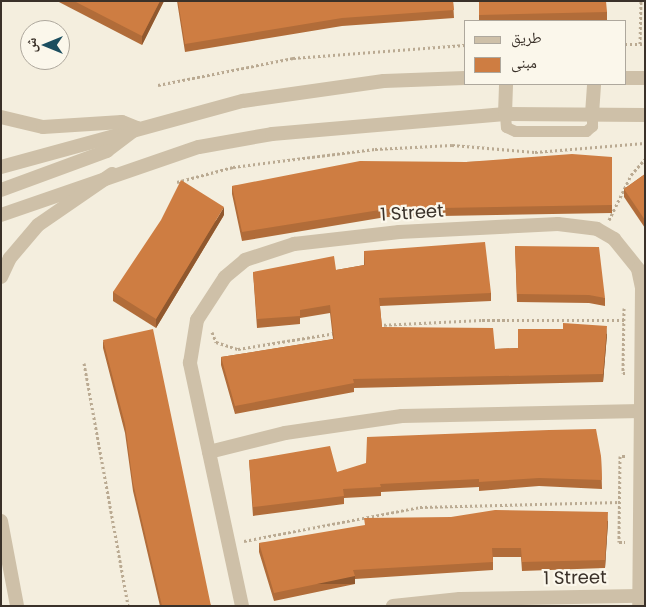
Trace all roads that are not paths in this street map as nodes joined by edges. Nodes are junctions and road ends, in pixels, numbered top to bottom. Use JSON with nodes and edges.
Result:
{"nodes":[{"id":1,"x":463,"y":78,"type":"edge"},
{"id":2,"x":626,"y":78,"type":"edge"},
{"id":3,"x":645,"y":78,"type":"edge"},
{"id":4,"x":506,"y":85,"type":"edge"},
{"id":5,"x":594,"y":85,"type":"edge"},
{"id":6,"x":505,"y":114,"type":"junction"},
{"id":7,"x":592,"y":114,"type":"junction"},
{"id":8,"x":645,"y":114,"type":"edge"},
{"id":9,"x":1,"y":117,"type":"edge"},
{"id":10,"x":137,"y":128,"type":"junction"},
{"id":11,"x":1,"y":167,"type":"edge"},
{"id":12,"x":112,"y":174,"type":"junction"},
{"id":13,"x":1,"y":190,"type":"edge"},
{"id":14,"x":1,"y":215,"type":"edge"},
{"id":15,"x":1,"y":277,"type":"edge"},
{"id":16,"x":641,"y":411,"type":"junction"},
{"id":17,"x":209,"y":452,"type":"junction"},
{"id":18,"x":1,"y":521,"type":"edge"},
{"id":19,"x":1,"y":572,"type":"edge"},
{"id":20,"x":15,"y":592,"type":"junction"},
{"id":21,"x":639,"y":601,"type":"edge"},
{"id":22,"x":17,"y":606,"type":"edge"},
{"id":23,"x":242,"y":606,"type":"edge"},
{"id":24,"x":393,"y":606,"type":"edge"}],
"edges":[{"from":1,"to":10,"type":"street"},
{"from":2,"to":3,"type":"street"},
{"from":4,"to":6,"type":"street"},
{"from":5,"to":7,"type":"street"},
{"from":6,"to":7,"type":"street"},
{"from":6,"to":12,"type":"street"},
{"from":7,"to":8,"type":"street"},
{"from":9,"to":10,"type":"street"},
{"from":10,"to":11,"type":"street"},
{"from":10,"to":13,"type":"street"},
{"from":12,"to":14,"type":"street"},
{"from":12,"to":15,"type":"street"},
{"from":16,"to":17,"type":"street"},
{"from":16,"to":17,"type":"street","name":"1 Street"},
{"from":16,"to":21,"type":"street","name":"1 Street"},
{"from":17,"to":23,"type":"street","name":"1 Street"},
{"from":18,"to":20,"type":"street"},
{"from":19,"to":20,"type":"street"},
{"from":20,"to":22,"type":"street"},
{"from":21,"to":24,"type":"street","name":"1 Street"}]}
